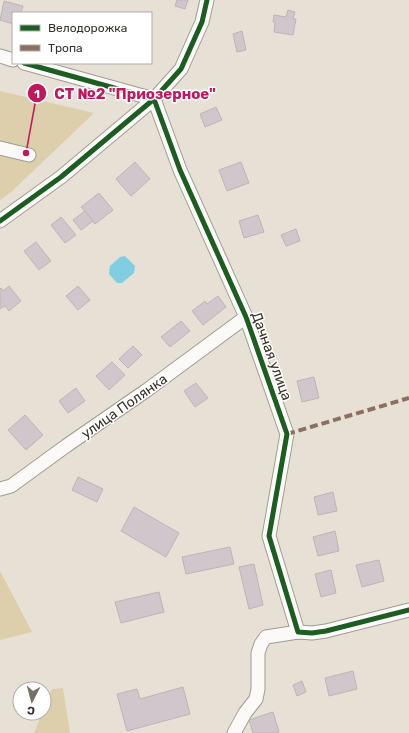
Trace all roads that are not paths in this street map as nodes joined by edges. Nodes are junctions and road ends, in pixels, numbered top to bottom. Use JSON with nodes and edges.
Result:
{"nodes":[{"id":1,"x":207,"y":0,"type":"edge"},
{"id":2,"x":0,"y":56,"type":"edge"},
{"id":3,"x":12,"y":60,"type":"edge"},
{"id":4,"x":28,"y":64,"type":"edge"},
{"id":5,"x":154,"y":99,"type":"junction"},
{"id":6,"x":0,"y":148,"type":"edge"},
{"id":7,"x":29,"y":154,"type":"dead end"},
{"id":8,"x":0,"y":221,"type":"edge"},
{"id":9,"x":246,"y":317,"type":"junction"},
{"id":10,"x":0,"y":489,"type":"edge"},
{"id":11,"x":409,"y":610,"type":"edge"},
{"id":12,"x":298,"y":632,"type":"junction"},
{"id":13,"x":234,"y":733,"type":"edge"}],
"edges":[{"from":1,"to":5,"type":"street"},
{"from":2,"to":3,"type":"street"},
{"from":4,"to":5,"type":"street"},
{"from":5,"to":8,"type":"street"},
{"from":5,"to":9,"type":"street","name":"Дачная улица"},
{"from":6,"to":7,"type":"street"},
{"from":9,"to":10,"type":"street","name":"улица Полянка"},
{"from":9,"to":12,"type":"street","name":"Дачная улица"},
{"from":11,"to":12,"type":"street"},
{"from":12,"to":13,"type":"street"}]}
